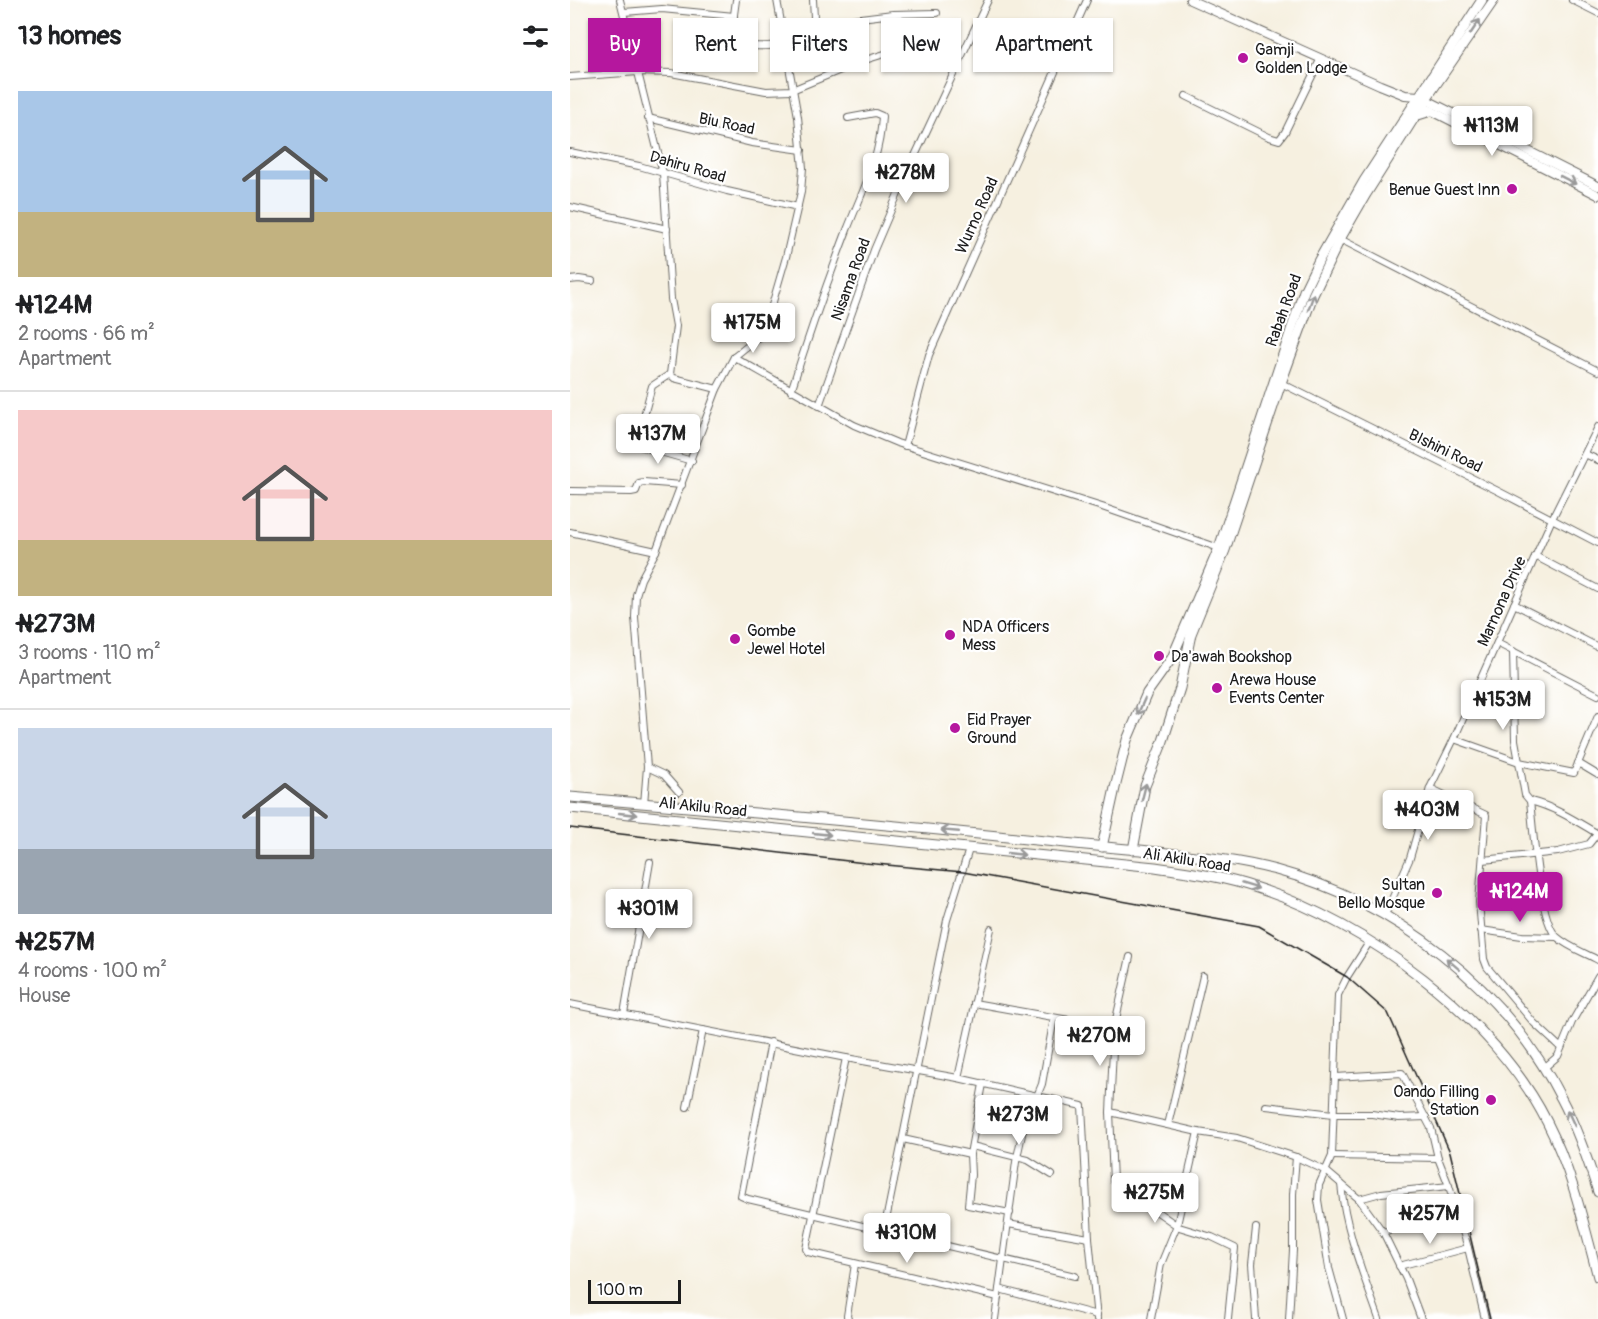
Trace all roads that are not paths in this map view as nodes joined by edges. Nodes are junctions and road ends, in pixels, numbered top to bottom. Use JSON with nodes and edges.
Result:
{"nodes":[{"id":1,"x":620,"y":0,"type":"edge"},
{"id":2,"x":736,"y":0,"type":"edge"},
{"id":3,"x":777,"y":0,"type":"edge"},
{"id":4,"x":813,"y":0,"type":"edge"},
{"id":5,"x":988,"y":0,"type":"edge"},
{"id":6,"x":1087,"y":0,"type":"edge"},
{"id":7,"x":1190,"y":0,"type":"edge"},
{"id":8,"x":1482,"y":0,"type":"edge"},
{"id":9,"x":1494,"y":0,"type":"edge"},
{"id":10,"x":1572,"y":0,"type":"edge"},
{"id":11,"x":624,"y":12,"type":"junction"},
{"id":12,"x":937,"y":13,"type":"dead end"},
{"id":13,"x":1598,"y":13,"type":"edge"},
{"id":14,"x":734,"y":16,"type":"joint"},
{"id":15,"x":625,"y":18,"type":"edge"},
{"id":16,"x":780,"y":18,"type":"edge"},
{"id":17,"x":812,"y":18,"type":"edge"},
{"id":18,"x":861,"y":18,"type":"edge"},
{"id":19,"x":881,"y":55,"type":"edge"},
{"id":20,"x":1320,"y":60,"type":"junction"},
{"id":21,"x":638,"y":72,"type":"junction"},
{"id":22,"x":789,"y":72,"type":"edge"},
{"id":23,"x":570,"y":76,"type":"edge"},
{"id":24,"x":792,"y":90,"type":"junction"},
{"id":25,"x":1186,"y":96,"type":"dead end"},
{"id":26,"x":1426,"y":102,"type":"junction"},
{"id":27,"x":648,"y":118,"type":"junction"},
{"id":28,"x":848,"y":118,"type":"dead end"},
{"id":29,"x":802,"y":150,"type":"junction"},
{"id":30,"x":570,"y":152,"type":"edge"},
{"id":31,"x":663,"y":173,"type":"junction"},
{"id":32,"x":1598,"y":186,"type":"edge"},
{"id":33,"x":1598,"y":195,"type":"edge"},
{"id":34,"x":570,"y":207,"type":"edge"},
{"id":35,"x":798,"y":207,"type":"junction"},
{"id":36,"x":667,"y":229,"type":"junction"},
{"id":37,"x":1340,"y":239,"type":"junction"},
{"id":38,"x":570,"y":280,"type":"edge"},
{"id":39,"x":592,"y":281,"type":"dead end"},
{"id":40,"x":734,"y":357,"type":"junction"},
{"id":41,"x":1598,"y":371,"type":"edge"},
{"id":42,"x":670,"y":374,"type":"junction"},
{"id":43,"x":1281,"y":383,"type":"junction"},
{"id":44,"x":717,"y":389,"type":"junction"},
{"id":45,"x":791,"y":391,"type":"junction"},
{"id":46,"x":819,"y":406,"type":"junction"},
{"id":47,"x":1598,"y":427,"type":"edge"},
{"id":48,"x":905,"y":446,"type":"junction"},
{"id":49,"x":1585,"y":454,"type":"junction"},
{"id":50,"x":1598,"y":460,"type":"edge"},
{"id":51,"x":692,"y":461,"type":"junction"},
{"id":52,"x":682,"y":485,"type":"junction"},
{"id":53,"x":570,"y":491,"type":"edge"},
{"id":54,"x":1552,"y":519,"type":"junction"},
{"id":55,"x":570,"y":532,"type":"edge"},
{"id":56,"x":1598,"y":543,"type":"edge"},
{"id":57,"x":1218,"y":548,"type":"junction"},
{"id":58,"x":656,"y":551,"type":"junction"},
{"id":59,"x":1535,"y":556,"type":"junction"},
{"id":60,"x":1598,"y":590,"type":"edge"},
{"id":61,"x":1514,"y":604,"type":"junction"},
{"id":62,"x":1497,"y":644,"type":"junction"},
{"id":63,"x":1598,"y":647,"type":"edge"},
{"id":64,"x":1513,"y":651,"type":"junction"},
{"id":65,"x":1598,"y":696,"type":"edge"},
{"id":66,"x":1598,"y":716,"type":"edge"},
{"id":67,"x":1454,"y":739,"type":"junction"},
{"id":68,"x":1519,"y":762,"type":"junction"},
{"id":69,"x":1578,"y":763,"type":"junction"},
{"id":70,"x":647,"y":767,"type":"junction"},
{"id":71,"x":1598,"y":774,"type":"edge"},
{"id":72,"x":1430,"y":788,"type":"junction"},
{"id":73,"x":679,"y":792,"type":"dead end"},
{"id":74,"x":570,"y":797,"type":"edge"},
{"id":75,"x":1530,"y":801,"type":"junction"},
{"id":76,"x":644,"y":804,"type":"junction"},
{"id":77,"x":570,"y":808,"type":"edge"},
{"id":78,"x":1598,"y":834,"type":"edge"},
{"id":79,"x":1102,"y":847,"type":"junction"},
{"id":80,"x":969,"y":849,"type":"junction"},
{"id":81,"x":1133,"y":850,"type":"junction"},
{"id":82,"x":1535,"y":855,"type":"junction"},
{"id":83,"x":1483,"y":860,"type":"junction"},
{"id":84,"x":650,"y":862,"type":"dead end"},
{"id":85,"x":1556,"y":888,"type":"dead end"},
{"id":86,"x":1542,"y":894,"type":"junction"},
{"id":87,"x":1384,"y":915,"type":"junction"},
{"id":88,"x":991,"y":929,"type":"dead end"},
{"id":89,"x":1481,"y":930,"type":"junction"},
{"id":90,"x":1556,"y":937,"type":"junction"},
{"id":91,"x":1370,"y":941,"type":"junction"},
{"id":92,"x":1130,"y":957,"type":"dead end"},
{"id":93,"x":1598,"y":960,"type":"edge"},
{"id":94,"x":1203,"y":976,"type":"dead end"},
{"id":95,"x":1598,"y":976,"type":"edge"},
{"id":96,"x":974,"y":1003,"type":"junction"},
{"id":97,"x":570,"y":1004,"type":"edge"},
{"id":98,"x":624,"y":1014,"type":"junction"},
{"id":99,"x":1054,"y":1018,"type":"junction"},
{"id":100,"x":1114,"y":1028,"type":"junction"},
{"id":101,"x":703,"y":1030,"type":"junction"},
{"id":102,"x":771,"y":1042,"type":"junction"},
{"id":103,"x":1562,"y":1048,"type":"junction"},
{"id":104,"x":846,"y":1058,"type":"junction"},
{"id":105,"x":1544,"y":1068,"type":"junction"},
{"id":106,"x":917,"y":1070,"type":"junction"},
{"id":107,"x":1336,"y":1077,"type":"junction"},
{"id":108,"x":958,"y":1078,"type":"junction"},
{"id":109,"x":983,"y":1084,"type":"junction"},
{"id":110,"x":1038,"y":1097,"type":"junction"},
{"id":111,"x":1266,"y":1106,"type":"dead end"},
{"id":112,"x":687,"y":1107,"type":"dead end"},
{"id":113,"x":1110,"y":1112,"type":"junction"},
{"id":114,"x":1333,"y":1114,"type":"junction"},
{"id":115,"x":1426,"y":1117,"type":"junction"},
{"id":116,"x":1168,"y":1125,"type":"junction"},
{"id":117,"x":1198,"y":1132,"type":"junction"},
{"id":118,"x":903,"y":1139,"type":"junction"},
{"id":119,"x":972,"y":1146,"type":"junction"},
{"id":120,"x":970,"y":1154,"type":"junction"},
{"id":121,"x":1332,"y":1156,"type":"junction"},
{"id":122,"x":1296,"y":1157,"type":"junction"},
{"id":123,"x":1017,"y":1158,"type":"junction"},
{"id":124,"x":1438,"y":1158,"type":"junction"},
{"id":125,"x":1326,"y":1170,"type":"junction"},
{"id":126,"x":1052,"y":1175,"type":"dead end"},
{"id":127,"x":1341,"y":1184,"type":"junction"},
{"id":128,"x":1449,"y":1186,"type":"junction"},
{"id":129,"x":1598,"y":1192,"type":"edge"},
{"id":130,"x":1359,"y":1199,"type":"junction"},
{"id":131,"x":1456,"y":1209,"type":"junction"},
{"id":132,"x":1010,"y":1213,"type":"junction"},
{"id":133,"x":814,"y":1214,"type":"junction"},
{"id":134,"x":1008,"y":1224,"type":"junction"},
{"id":135,"x":1177,"y":1225,"type":"junction"},
{"id":136,"x":1256,"y":1228,"type":"dead end"},
{"id":137,"x":884,"y":1230,"type":"junction"},
{"id":138,"x":1383,"y":1232,"type":"junction"},
{"id":139,"x":1089,"y":1238,"type":"junction"},
{"id":140,"x":1468,"y":1248,"type":"junction"},
{"id":141,"x":1004,"y":1261,"type":"junction"},
{"id":142,"x":855,"y":1264,"type":"junction"},
{"id":143,"x":1400,"y":1266,"type":"junction"},
{"id":144,"x":1075,"y":1276,"type":"dead end"},
{"id":145,"x":1598,"y":1277,"type":"edge"},
{"id":146,"x":999,"y":1289,"type":"junction"},
{"id":147,"x":998,"y":1297,"type":"junction"},
{"id":148,"x":1097,"y":1317,"type":"edge"},
{"id":149,"x":848,"y":1319,"type":"edge"},
{"id":150,"x":995,"y":1319,"type":"edge"},
{"id":151,"x":1151,"y":1319,"type":"edge"},
{"id":152,"x":1228,"y":1319,"type":"edge"},
{"id":153,"x":1256,"y":1319,"type":"edge"},
{"id":154,"x":1289,"y":1319,"type":"edge"},
{"id":155,"x":1343,"y":1319,"type":"edge"},
{"id":156,"x":1378,"y":1319,"type":"edge"},
{"id":157,"x":1421,"y":1319,"type":"edge"},
{"id":158,"x":1485,"y":1319,"type":"edge"}],
"edges":[{"from":1,"to":11,"type":"street"},
{"from":2,"to":14,"type":"street"},
{"from":3,"to":16,"type":"street"},
{"from":4,"to":17,"type":"street"},
{"from":5,"to":46,"type":"street","name":"Nisama Road"},
{"from":6,"to":48,"type":"street","name":"Wurno Road"},
{"from":7,"to":20,"type":"street"},
{"from":8,"to":26,"type":"main road","name":"Rabah Road"},
{"from":26,"to":9,"type":"main road","name":"Rabah Road","one_way":true},
{"from":10,"to":13,"type":"street"},
{"from":11,"to":14,"type":"street"},
{"from":11,"to":15,"type":"street"},
{"from":12,"to":18,"type":"street"},
{"from":19,"to":24,"type":"street"},
{"from":20,"to":25,"type":"street"},
{"from":20,"to":26,"type":"street"},
{"from":21,"to":23,"type":"street"},
{"from":21,"to":24,"type":"street"},
{"from":21,"to":27,"type":"street"},
{"from":22,"to":24,"type":"street"},
{"from":24,"to":29,"type":"street"},
{"from":26,"to":32,"type":"street"},
{"from":26,"to":33,"type":"street","one_way":true},
{"from":26,"to":37,"type":"main road","name":"Rabah Road"},
{"from":26,"to":57,"type":"main road","name":"Rabah Road"},
{"from":27,"to":29,"type":"street","name":"Biu Road"},
{"from":27,"to":31,"type":"street"},
{"from":28,"to":45,"type":"street"},
{"from":29,"to":35,"type":"street"},
{"from":30,"to":31,"type":"street","name":"Dahiru Road"},
{"from":31,"to":35,"type":"street","name":"Dahiru Road"},
{"from":31,"to":36,"type":"street"},
{"from":34,"to":36,"type":"street"},
{"from":35,"to":40,"type":"street"},
{"from":36,"to":42,"type":"street"},
{"from":37,"to":41,"type":"street"},
{"from":43,"to":37,"type":"main road","name":"Rabah Road","one_way":true},
{"from":38,"to":39,"type":"street"},
{"from":40,"to":44,"type":"street"},
{"from":40,"to":45,"type":"street"},
{"from":42,"to":44,"type":"street"},
{"from":42,"to":51,"type":"street"},
{"from":43,"to":54,"type":"street","name":"BIshini Road"},
{"from":81,"to":43,"type":"main road","name":"Rabah Road","one_way":true},
{"from":44,"to":51,"type":"street"},
{"from":45,"to":46,"type":"street"},
{"from":46,"to":48,"type":"street"},
{"from":47,"to":49,"type":"street","name":"Marnona Drive"},
{"from":48,"to":57,"type":"street"},
{"from":49,"to":50,"type":"street"},
{"from":49,"to":54,"type":"street","name":"Marnona Drive"},
{"from":51,"to":52,"type":"street"},
{"from":52,"to":53,"type":"street"},
{"from":52,"to":58,"type":"street"},
{"from":54,"to":56,"type":"street","name":"BIshini Road"},
{"from":54,"to":59,"type":"street","name":"Marnona Drive"},
{"from":55,"to":58,"type":"street"},
{"from":57,"to":79,"type":"main road","name":"Rabah Road","one_way":true},
{"from":58,"to":70,"type":"street"},
{"from":59,"to":60,"type":"street"},
{"from":59,"to":61,"type":"street","name":"Marnona Drive"},
{"from":61,"to":62,"type":"street","name":"Marnona Drive"},
{"from":61,"to":63,"type":"street"},
{"from":62,"to":64,"type":"street"},
{"from":62,"to":67,"type":"street","name":"Marnona Drive"},
{"from":64,"to":65,"type":"street"},
{"from":64,"to":68,"type":"street"},
{"from":66,"to":69,"type":"street"},
{"from":67,"to":68,"type":"street"},
{"from":67,"to":72,"type":"street","name":"Marnona Drive"},
{"from":68,"to":69,"type":"street"},
{"from":68,"to":75,"type":"street"},
{"from":69,"to":71,"type":"street"},
{"from":70,"to":73,"type":"street"},
{"from":70,"to":76,"type":"street"},
{"from":72,"to":83,"type":"street"},
{"from":72,"to":87,"type":"street","name":"Marnona Drive"},
{"from":74,"to":76,"type":"main road","name":"Ali Akilu Road"},
{"from":75,"to":78,"type":"street"},
{"from":75,"to":82,"type":"street"},
{"from":79,"to":76,"type":"main road","name":"Ali Akilu Road","one_way":true},
{"from":77,"to":80,"type":"main road","name":"Ali Akilu Road","one_way":true},
{"from":78,"to":82,"type":"street"},
{"from":79,"to":81,"type":"main road","name":"Ali Akilu Road"},
{"from":80,"to":91,"type":"main road","name":"Ali Akilu Road","one_way":true},
{"from":80,"to":106,"type":"street"},
{"from":81,"to":87,"type":"main road","name":"Ali Akilu Road"},
{"from":82,"to":83,"type":"street"},
{"from":82,"to":86,"type":"street"},
{"from":83,"to":89,"type":"street"},
{"from":84,"to":98,"type":"street"},
{"from":85,"to":86,"type":"street"},
{"from":86,"to":90,"type":"street"},
{"from":105,"to":87,"type":"main road","name":"Ali Akilu Road","one_way":true},
{"from":88,"to":96,"type":"street"},
{"from":89,"to":90,"type":"street"},
{"from":89,"to":103,"type":"street"},
{"from":90,"to":93,"type":"street"},
{"from":91,"to":107,"type":"street"},
{"from":91,"to":145,"type":"main road","name":"Ali Akilu Road"},
{"from":92,"to":100,"type":"street"},
{"from":94,"to":116,"type":"street"},
{"from":95,"to":103,"type":"street"},
{"from":96,"to":99,"type":"street"},
{"from":96,"to":108,"type":"street"},
{"from":97,"to":98,"type":"street"},
{"from":98,"to":101,"type":"street"},
{"from":99,"to":100,"type":"street"},
{"from":99,"to":110,"type":"street"},
{"from":100,"to":113,"type":"street"},
{"from":101,"to":102,"type":"street"},
{"from":101,"to":112,"type":"street"},
{"from":102,"to":104,"type":"street"},
{"from":102,"to":133,"type":"street"},
{"from":103,"to":105,"type":"street"},
{"from":104,"to":106,"type":"street"},
{"from":104,"to":133,"type":"street"},
{"from":129,"to":105,"type":"main road","name":"Ali Akilu Road","one_way":true},
{"from":106,"to":108,"type":"street"},
{"from":106,"to":118,"type":"street"},
{"from":107,"to":114,"type":"street"},
{"from":107,"to":115,"type":"street"},
{"from":108,"to":109,"type":"street"},
{"from":109,"to":110,"type":"street"},
{"from":109,"to":119,"type":"street"},
{"from":110,"to":123,"type":"street"},
{"from":110,"to":139,"type":"street"},
{"from":111,"to":114,"type":"street"},
{"from":113,"to":116,"type":"street"},
{"from":113,"to":135,"type":"street"},
{"from":114,"to":115,"type":"street"},
{"from":114,"to":121,"type":"street"},
{"from":115,"to":124,"type":"street"},
{"from":116,"to":117,"type":"street"},
{"from":117,"to":122,"type":"street"},
{"from":117,"to":135,"type":"street"},
{"from":118,"to":120,"type":"street"},
{"from":118,"to":137,"type":"street"},
{"from":119,"to":120,"type":"street"},
{"from":119,"to":123,"type":"street"},
{"from":120,"to":132,"type":"street"},
{"from":121,"to":124,"type":"street"},
{"from":121,"to":125,"type":"street"},
{"from":122,"to":125,"type":"street"},
{"from":122,"to":154,"type":"street"},
{"from":123,"to":126,"type":"street"},
{"from":123,"to":132,"type":"street"},
{"from":124,"to":128,"type":"street"},
{"from":125,"to":127,"type":"street"},
{"from":125,"to":155,"type":"street"},
{"from":127,"to":130,"type":"street"},
{"from":127,"to":156,"type":"street"},
{"from":128,"to":130,"type":"street"},
{"from":128,"to":131,"type":"street"},
{"from":130,"to":138,"type":"street"},
{"from":131,"to":138,"type":"street"},
{"from":131,"to":140,"type":"street"},
{"from":132,"to":134,"type":"street"},
{"from":133,"to":137,"type":"street"},
{"from":133,"to":142,"type":"street"},
{"from":134,"to":139,"type":"street"},
{"from":134,"to":141,"type":"street"},
{"from":135,"to":151,"type":"street"},
{"from":135,"to":152,"type":"street"},
{"from":136,"to":153,"type":"street"},
{"from":137,"to":141,"type":"street"},
{"from":138,"to":143,"type":"street"},
{"from":139,"to":148,"type":"street"},
{"from":140,"to":143,"type":"street"},
{"from":140,"to":158,"type":"street"},
{"from":141,"to":144,"type":"street"},
{"from":141,"to":146,"type":"street"},
{"from":142,"to":147,"type":"street"},
{"from":142,"to":149,"type":"street"},
{"from":143,"to":157,"type":"street"},
{"from":146,"to":147,"type":"street"},
{"from":146,"to":148,"type":"street"},
{"from":147,"to":150,"type":"street"}]}
